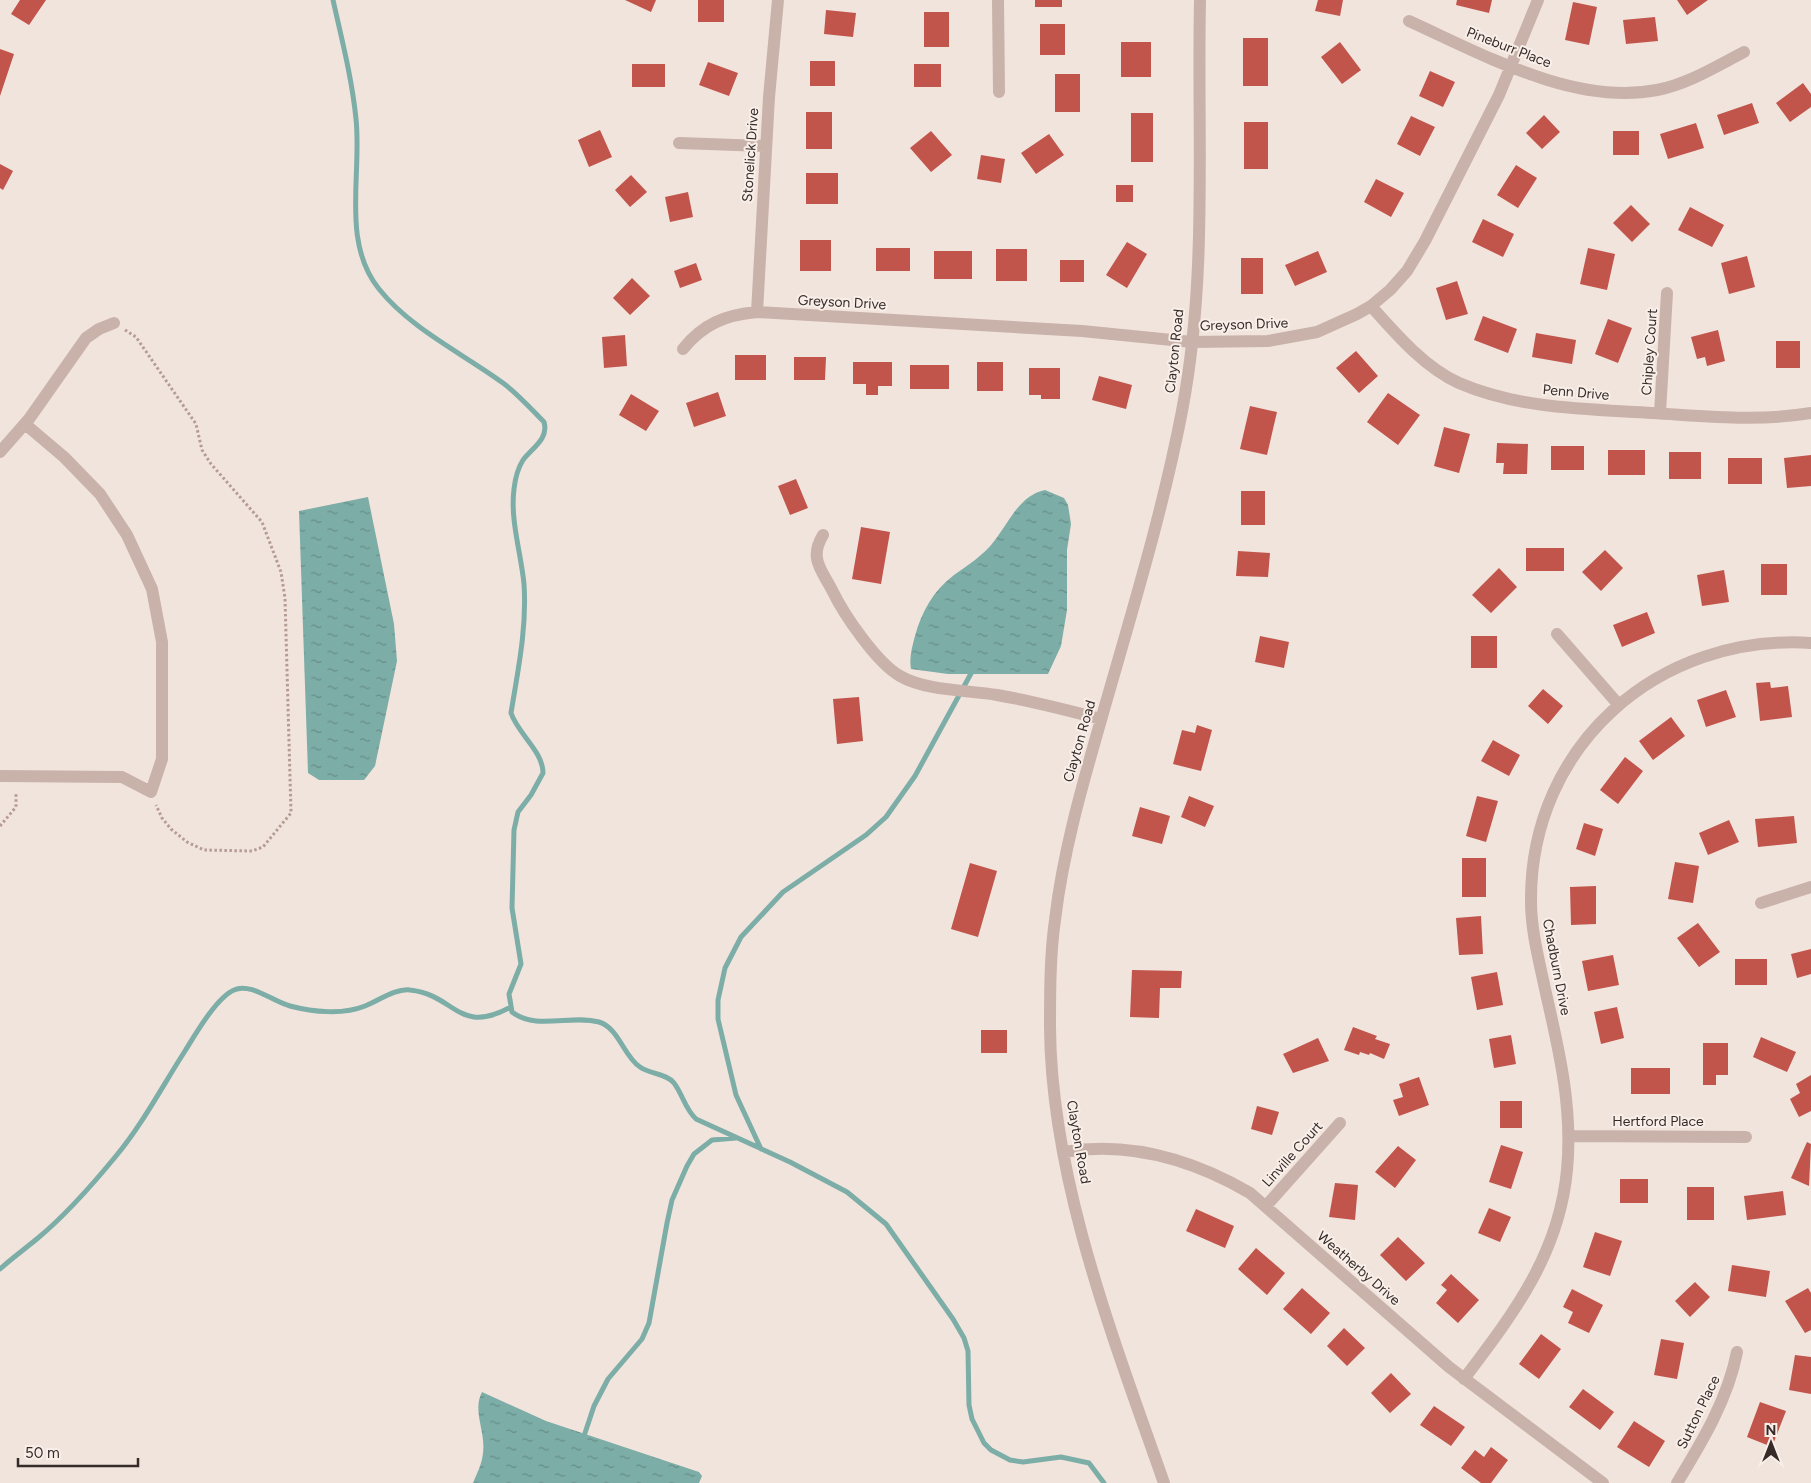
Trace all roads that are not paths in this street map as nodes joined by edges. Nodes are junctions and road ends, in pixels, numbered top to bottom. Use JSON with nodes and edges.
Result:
{"nodes":[{"id":1,"x":778,"y":0,"type":"edge"},
{"id":2,"x":998,"y":0,"type":"edge"},
{"id":3,"x":1200,"y":0,"type":"edge"},
{"id":4,"x":1538,"y":0,"type":"edge"},
{"id":5,"x":1409,"y":22,"type":"dead end"},
{"id":6,"x":1744,"y":52,"type":"dead end"},
{"id":7,"x":1510,"y":67,"type":"junction"},
{"id":8,"x":999,"y":92,"type":"dead end"},
{"id":9,"x":679,"y":143,"type":"dead end"},
{"id":10,"x":766,"y":146,"type":"junction"},
{"id":11,"x":1667,"y":293,"type":"dead end"},
{"id":12,"x":1370,"y":306,"type":"junction"},
{"id":13,"x":757,"y":312,"type":"junction"},
{"id":14,"x":114,"y":323,"type":"road end"},
{"id":15,"x":1192,"y":342,"type":"junction"},
{"id":16,"x":683,"y":349,"type":"dead end"},
{"id":17,"x":1660,"y":413,"type":"junction"},
{"id":18,"x":1811,"y":413,"type":"edge"},
{"id":19,"x":25,"y":424,"type":"junction"},
{"id":20,"x":0,"y":452,"type":"edge"},
{"id":21,"x":823,"y":535,"type":"dead end"},
{"id":22,"x":1558,"y":634,"type":"dead end"},
{"id":23,"x":1811,"y":643,"type":"edge"},
{"id":24,"x":1618,"y":704,"type":"junction"},
{"id":25,"x":1101,"y":718,"type":"junction"},
{"id":26,"x":0,"y":776,"type":"edge"},
{"id":27,"x":1811,"y":887,"type":"edge"},
{"id":28,"x":1762,"y":904,"type":"dead end"},
{"id":29,"x":1340,"y":1123,"type":"dead end"},
{"id":30,"x":1569,"y":1136,"type":"junction"},
{"id":31,"x":1746,"y":1137,"type":"dead end"},
{"id":32,"x":1064,"y":1152,"type":"junction"},
{"id":33,"x":1266,"y":1206,"type":"junction"},
{"id":34,"x":1737,"y":1352,"type":"dead end"},
{"id":35,"x":1464,"y":1379,"type":"junction"},
{"id":36,"x":1164,"y":1483,"type":"edge"},
{"id":37,"x":1602,"y":1483,"type":"edge"},
{"id":38,"x":1677,"y":1483,"type":"edge"}],
"edges":[{"from":1,"to":10,"type":"street","name":"Stonelick Drive"},
{"from":2,"to":8,"type":"street"},
{"from":3,"to":15,"type":"street","name":"Clayton Road"},
{"from":4,"to":7,"type":"street","name":"Greyson Drive"},
{"from":5,"to":7,"type":"street","name":"Pineburr Place"},
{"from":6,"to":7,"type":"street","name":"Pineburr Place"},
{"from":7,"to":12,"type":"street","name":"Greyson Drive"},
{"from":9,"to":10,"type":"street"},
{"from":10,"to":13,"type":"street","name":"Stonelick Drive"},
{"from":11,"to":17,"type":"street","name":"Chipley Court"},
{"from":12,"to":15,"type":"street","name":"Greyson Drive"},
{"from":12,"to":17,"type":"street","name":"Penn Drive"},
{"from":13,"to":15,"type":"street","name":"Greyson Drive"},
{"from":13,"to":16,"type":"street","name":"Greyson Drive"},
{"from":14,"to":19,"type":"street"},
{"from":15,"to":25,"type":"street","name":"Clayton Road"},
{"from":17,"to":18,"type":"street","name":"Penn Drive"},
{"from":19,"to":20,"type":"street"},
{"from":19,"to":26,"type":"street"},
{"from":21,"to":25,"type":"street"},
{"from":22,"to":24,"type":"street"},
{"from":23,"to":24,"type":"street","name":"Chadburn Drive"},
{"from":24,"to":30,"type":"street","name":"Chadburn Drive"},
{"from":25,"to":32,"type":"street","name":"Clayton Road"},
{"from":27,"to":28,"type":"street"},
{"from":29,"to":33,"type":"street","name":"Linville Court"},
{"from":30,"to":31,"type":"street","name":"Hertford Place"},
{"from":30,"to":35,"type":"street","name":"Chadburn Drive"},
{"from":32,"to":33,"type":"street","name":"Weatherby Drive"},
{"from":32,"to":36,"type":"street","name":"Clayton Road"},
{"from":33,"to":35,"type":"street","name":"Weatherby Drive"},
{"from":34,"to":38,"type":"street","name":"Sutton Place"},
{"from":35,"to":37,"type":"street","name":"Weatherby Drive"}]}
